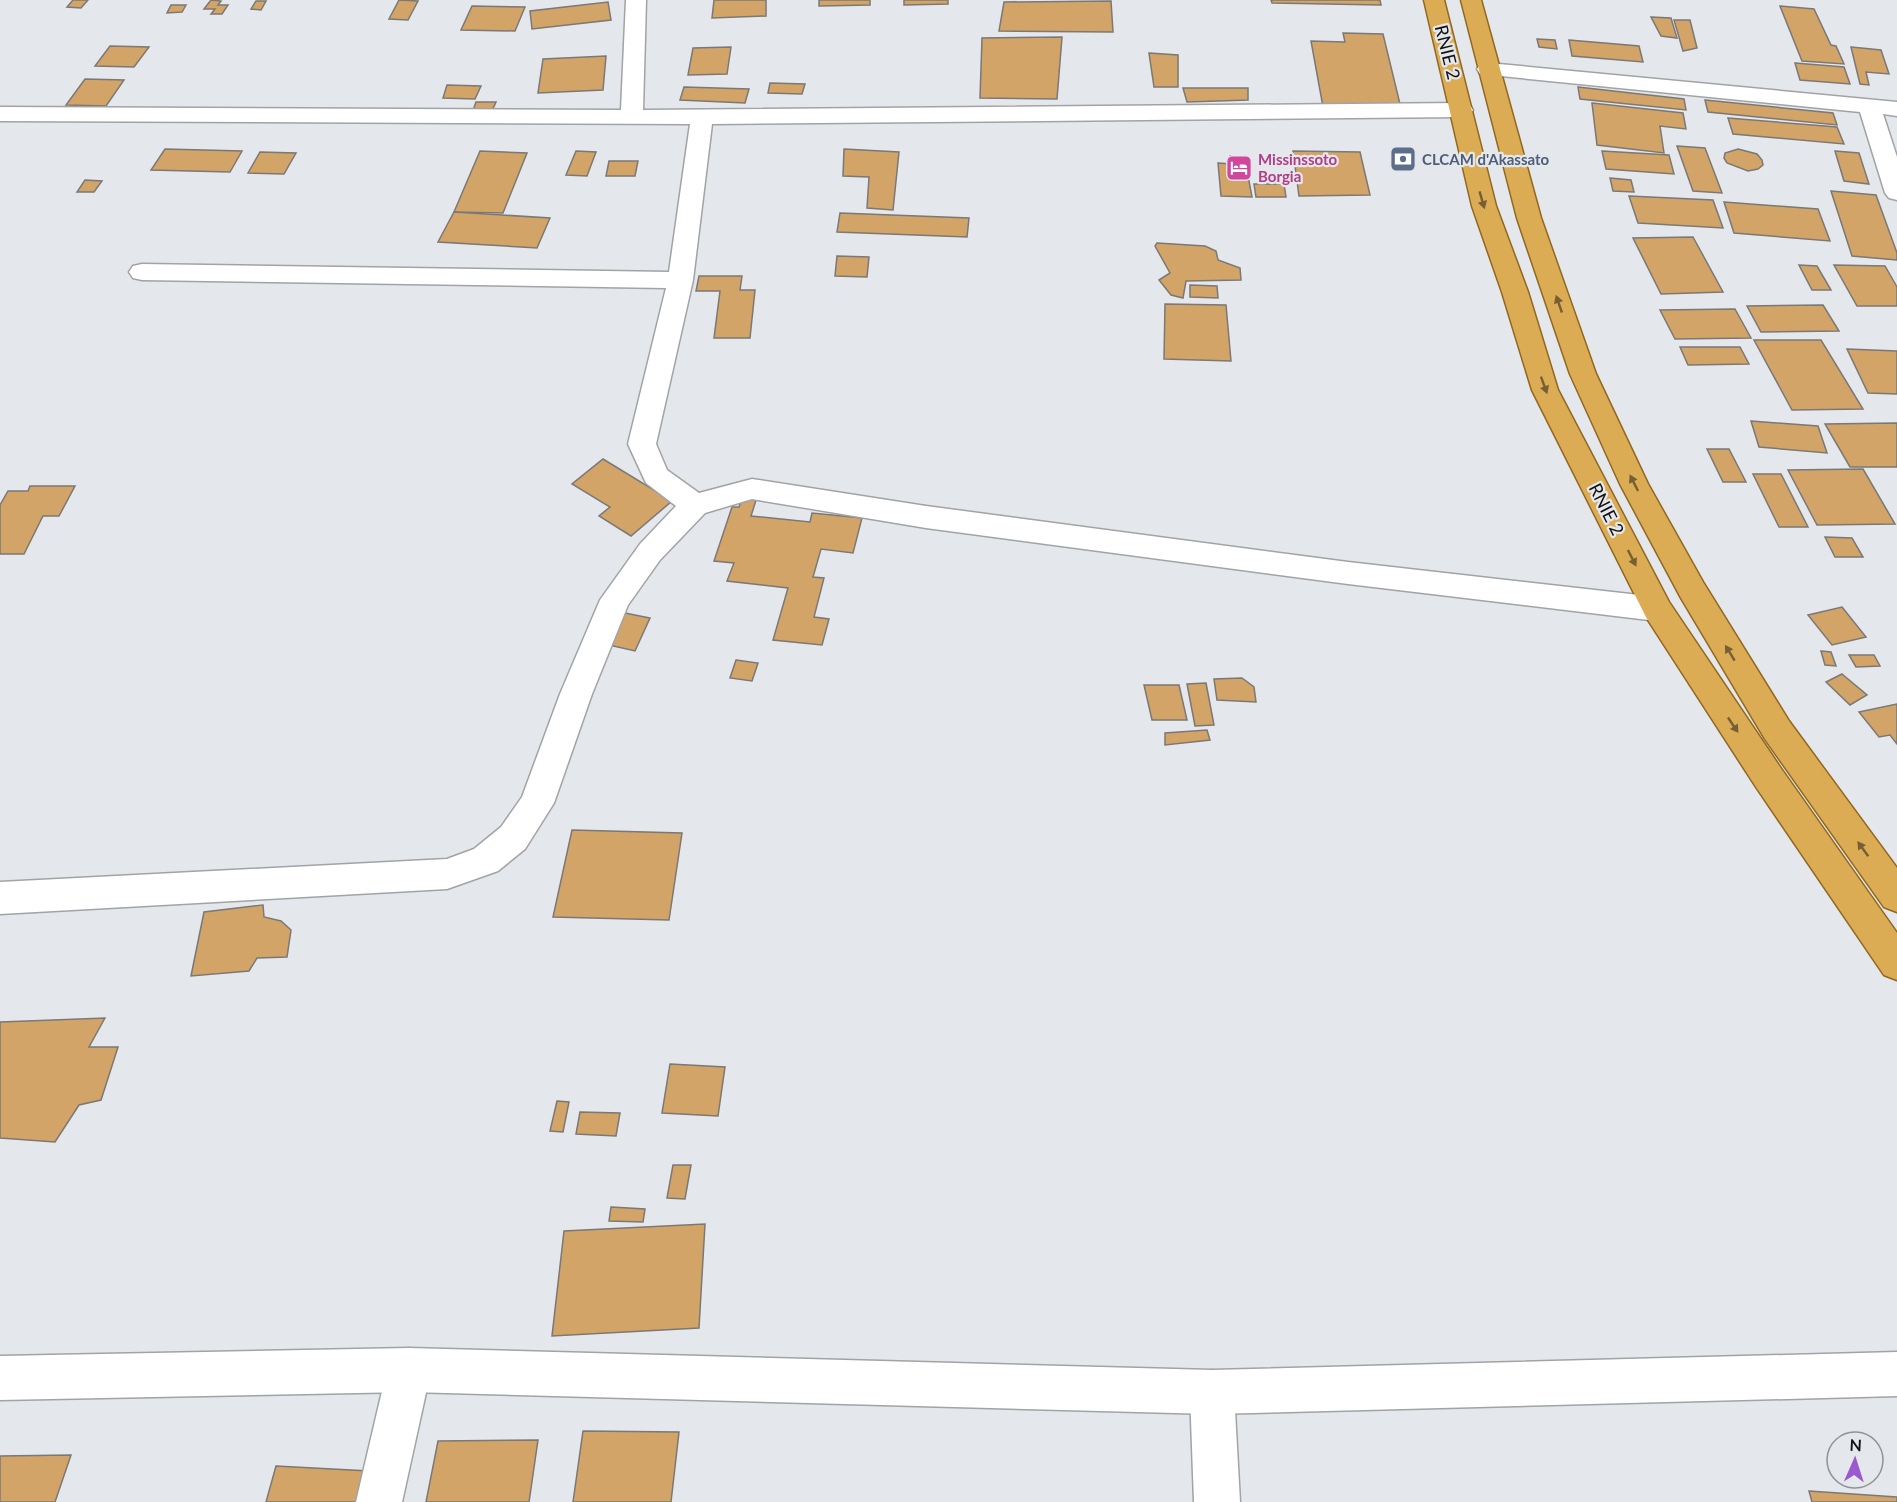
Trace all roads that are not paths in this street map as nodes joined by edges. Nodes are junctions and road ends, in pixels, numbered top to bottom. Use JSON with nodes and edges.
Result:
{"nodes":[{"id":1,"x":636,"y":0,"type":"edge"},
{"id":2,"x":1434,"y":0,"type":"edge"},
{"id":3,"x":1471,"y":0,"type":"edge"},
{"id":4,"x":1488,"y":69,"type":"junction"},
{"id":5,"x":1869,"y":105,"type":"junction"},
{"id":6,"x":1897,"y":109,"type":"edge"},
{"id":7,"x":1462,"y":110,"type":"junction"},
{"id":8,"x":0,"y":114,"type":"edge"},
{"id":9,"x":632,"y":115,"type":"junction"},
{"id":10,"x":702,"y":117,"type":"junction"},
{"id":11,"x":1897,"y":193,"type":"edge"},
{"id":12,"x":142,"y":272,"type":"dead end"},
{"id":13,"x":680,"y":280,"type":"junction"},
{"id":14,"x":695,"y":505,"type":"junction"},
{"id":15,"x":1657,"y":609,"type":"junction"},
{"id":16,"x":1897,"y":897,"type":"edge"},
{"id":17,"x":0,"y":898,"type":"edge"},
{"id":18,"x":1897,"y":963,"type":"edge"},
{"id":19,"x":408,"y":1370,"type":"junction"},
{"id":20,"x":1897,"y":1374,"type":"edge"},
{"id":21,"x":0,"y":1378,"type":"edge"},
{"id":22,"x":1212,"y":1392,"type":"junction"},
{"id":23,"x":379,"y":1502,"type":"edge"},
{"id":24,"x":1217,"y":1502,"type":"edge"}],
"edges":[{"from":1,"to":9,"type":"street"},
{"from":2,"to":7,"type":"highway","name":"RNIE 2","number":"RNIE 2"},
{"from":3,"to":4,"type":"highway","name":"RNIE 2","number":"RNIE 2"},
{"from":4,"to":5,"type":"street"},
{"from":16,"to":4,"type":"highway","name":"RNIE 2","number":"RNIE 2","one_way":true},
{"from":5,"to":6,"type":"street"},
{"from":5,"to":11,"type":"street"},
{"from":7,"to":10,"type":"street"},
{"from":7,"to":15,"type":"highway","name":"RNIE 2","number":"RNIE 2","one_way":true},
{"from":8,"to":9,"type":"street"},
{"from":9,"to":10,"type":"street"},
{"from":10,"to":13,"type":"street"},
{"from":12,"to":13,"type":"street"},
{"from":13,"to":14,"type":"street"},
{"from":14,"to":15,"type":"street"},
{"from":14,"to":17,"type":"street"},
{"from":15,"to":18,"type":"highway","name":"RNIE 2","number":"RNIE 2","one_way":true},
{"from":19,"to":21,"type":"street"},
{"from":19,"to":22,"type":"street"},
{"from":19,"to":23,"type":"street"},
{"from":20,"to":22,"type":"street"},
{"from":22,"to":24,"type":"street"}]}
